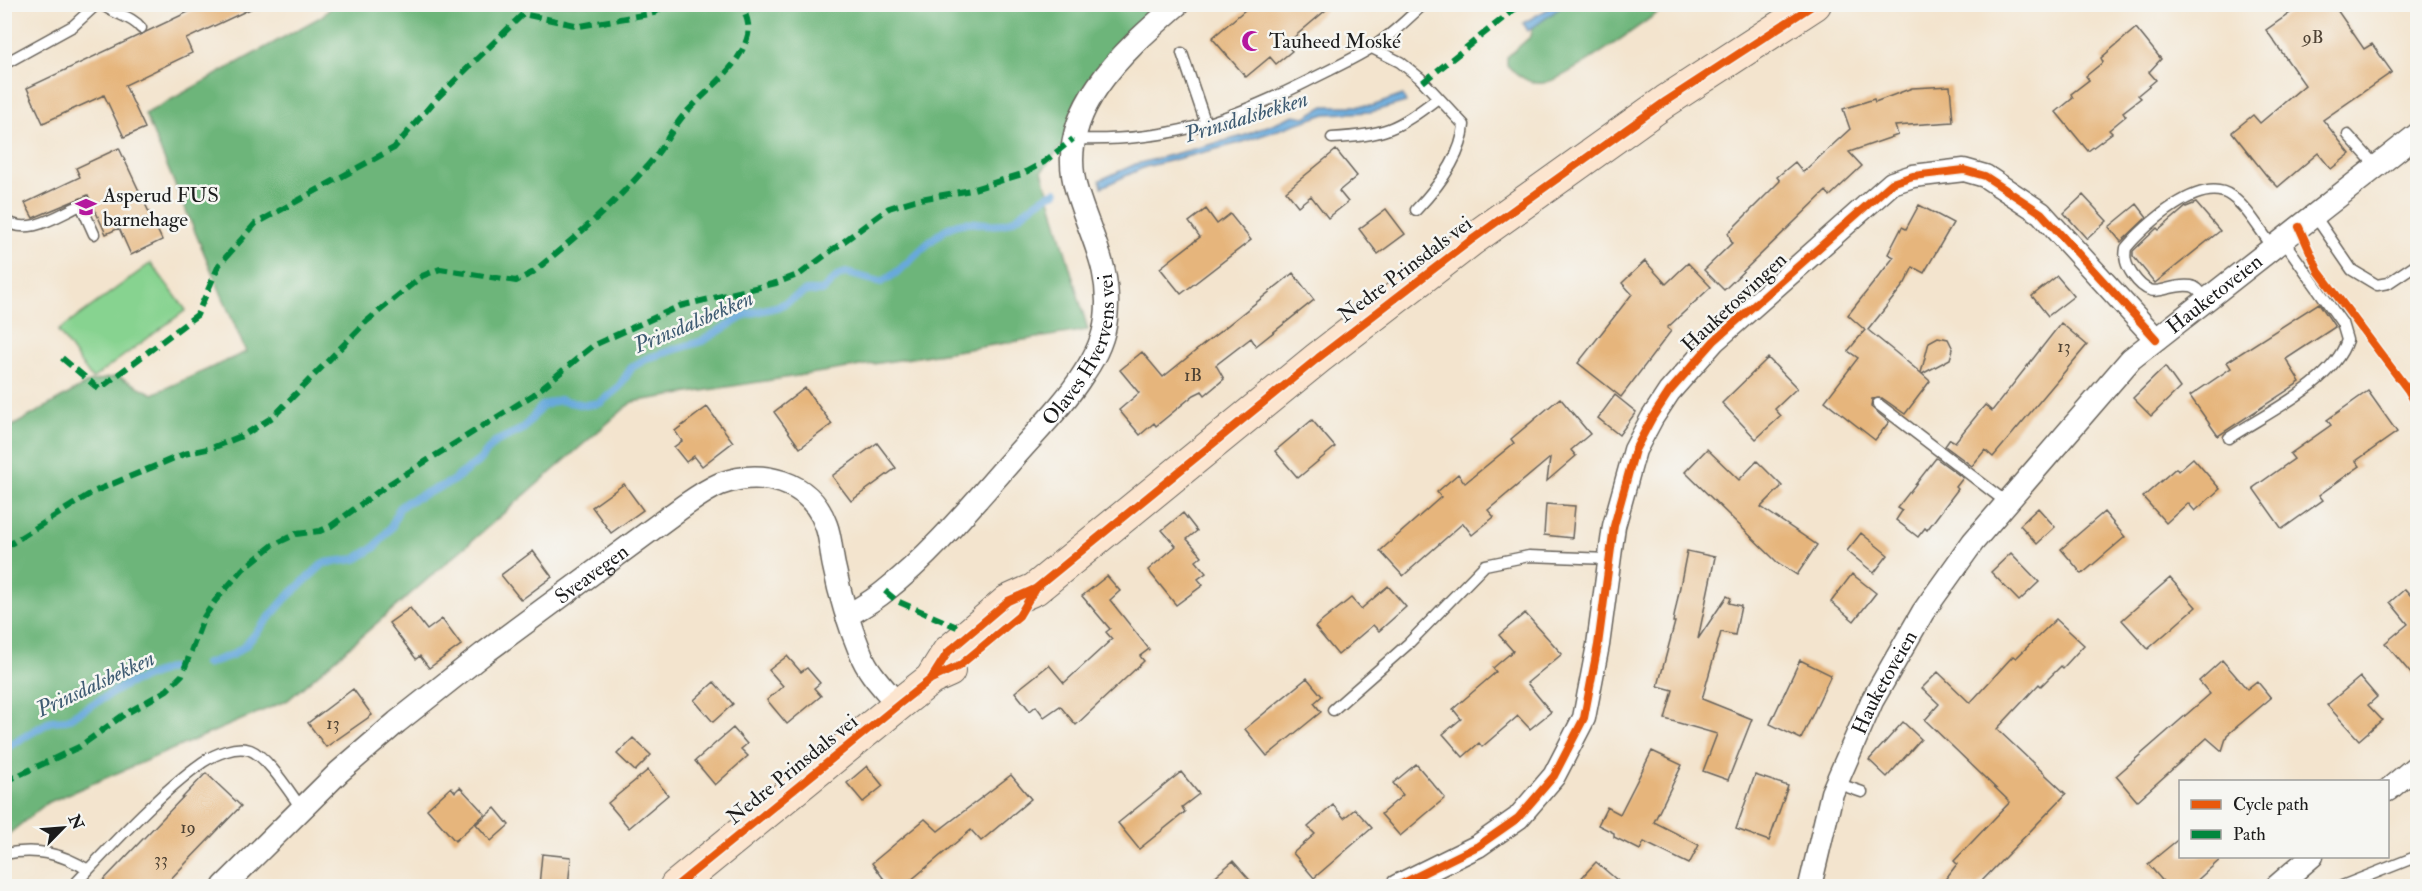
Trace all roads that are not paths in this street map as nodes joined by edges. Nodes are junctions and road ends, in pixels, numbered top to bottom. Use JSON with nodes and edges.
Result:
{"nodes":[{"id":1,"x":97,"y":4,"type":"edge"},
{"id":2,"x":102,"y":4,"type":"edge"},
{"id":3,"x":1178,"y":4,"type":"edge"},
{"id":4,"x":1424,"y":4,"type":"edge"},
{"id":5,"x":1815,"y":4,"type":"edge"},
{"id":6,"x":141,"y":28,"type":"dead end"},
{"id":7,"x":1372,"y":48,"type":"junction"},
{"id":8,"x":1182,"y":53,"type":"dead end"},
{"id":9,"x":4,"y":64,"type":"edge"},
{"id":10,"x":1438,"y":98,"type":"junction"},
{"id":11,"x":1206,"y":124,"type":"junction"},
{"id":12,"x":2418,"y":134,"type":"edge"},
{"id":13,"x":2348,"y":135,"type":"dead end"},
{"id":14,"x":1332,"y":138,"type":"dead end"},
{"id":15,"x":1073,"y":139,"type":"junction"},
{"id":16,"x":2376,"y":166,"type":"junction"},
{"id":17,"x":1416,"y":210,"type":"dead end"},
{"id":18,"x":2314,"y":216,"type":"junction"},
{"id":19,"x":4,"y":219,"type":"edge"},
{"id":20,"x":94,"y":234,"type":"dead end"},
{"id":21,"x":2278,"y":243,"type":"junction"},
{"id":22,"x":2418,"y":263,"type":"edge"},
{"id":23,"x":2205,"y":298,"type":"junction"},
{"id":24,"x":2156,"y":339,"type":"junction"},
{"id":25,"x":1878,"y":404,"type":"dead end"},
{"id":26,"x":2229,"y":438,"type":"dead end"},
{"id":27,"x":2006,"y":502,"type":"junction"},
{"id":28,"x":1608,"y":559,"type":"junction"},
{"id":29,"x":847,"y":616,"type":"junction"},
{"id":30,"x":898,"y":705,"type":"junction"},
{"id":31,"x":1333,"y":710,"type":"dead end"},
{"id":32,"x":2418,"y":765,"type":"edge"},
{"id":33,"x":1836,"y":783,"type":"junction"},
{"id":34,"x":2389,"y":789,"type":"edge"},
{"id":35,"x":1862,"y":792,"type":"dead end"},
{"id":36,"x":302,"y":809,"type":"junction"},
{"id":37,"x":4,"y":854,"type":"edge"},
{"id":38,"x":2418,"y":856,"type":"edge"},
{"id":39,"x":2310,"y":858,"type":"edge"},
{"id":40,"x":88,"y":870,"type":"junction"},
{"id":41,"x":73,"y":886,"type":"edge"},
{"id":42,"x":224,"y":886,"type":"edge"},
{"id":43,"x":676,"y":886,"type":"edge"},
{"id":44,"x":1397,"y":886,"type":"edge"},
{"id":45,"x":1810,"y":886,"type":"edge"},
{"id":46,"x":2277,"y":886,"type":"edge"},
{"id":47,"x":2342,"y":886,"type":"edge"}],
"edges":[{"from":1,"to":9,"type":"lane"},
{"from":2,"to":6,"type":"lane"},
{"from":3,"to":15,"type":"street","name":"Olaves Hvervens vei"},
{"from":4,"to":7,"type":"lane"},
{"from":5,"to":30,"type":"main road","name":"Nedre Prinsdals vei"},
{"from":7,"to":10,"type":"lane"},
{"from":7,"to":11,"type":"lane"},
{"from":8,"to":11,"type":"lane"},
{"from":10,"to":14,"type":"lane"},
{"from":10,"to":17,"type":"lane"},
{"from":11,"to":15,"type":"lane"},
{"from":12,"to":16,"type":"street","name":"Hauketoveien"},
{"from":13,"to":16,"type":"lane"},
{"from":15,"to":29,"type":"street","name":"Olaves Hvervens vei"},
{"from":16,"to":18,"type":"street","name":"Hauketoveien"},
{"from":18,"to":21,"type":"street","name":"Hauketoveien"},
{"from":18,"to":22,"type":"lane"},
{"from":19,"to":20,"type":"lane"},
{"from":21,"to":23,"type":"street","name":"Hauketoveien"},
{"from":21,"to":23,"type":"lane"},
{"from":21,"to":26,"type":"lane"},
{"from":23,"to":24,"type":"street","name":"Hauketoveien"},
{"from":24,"to":27,"type":"street","name":"Hauketoveien"},
{"from":24,"to":28,"type":"street","name":"Hauketosvingen"},
{"from":25,"to":27,"type":"lane"},
{"from":27,"to":33,"type":"street","name":"Hauketoveien"},
{"from":28,"to":31,"type":"lane"},
{"from":28,"to":44,"type":"street","name":"Hauketosvingen"},
{"from":29,"to":30,"type":"street","name":"Sveavegen"},
{"from":29,"to":36,"type":"street","name":"Sveavegen"},
{"from":30,"to":43,"type":"main road","name":"Nedre Prinsdals vei"},
{"from":32,"to":34,"type":"street"},
{"from":33,"to":35,"type":"lane"},
{"from":33,"to":45,"type":"street","name":"Hauketoveien"},
{"from":36,"to":40,"type":"lane"},
{"from":36,"to":42,"type":"street","name":"Sveavegen"},
{"from":37,"to":40,"type":"lane"},
{"from":38,"to":47,"type":"lane"},
{"from":39,"to":46,"type":"street"},
{"from":40,"to":41,"type":"lane"}]}
